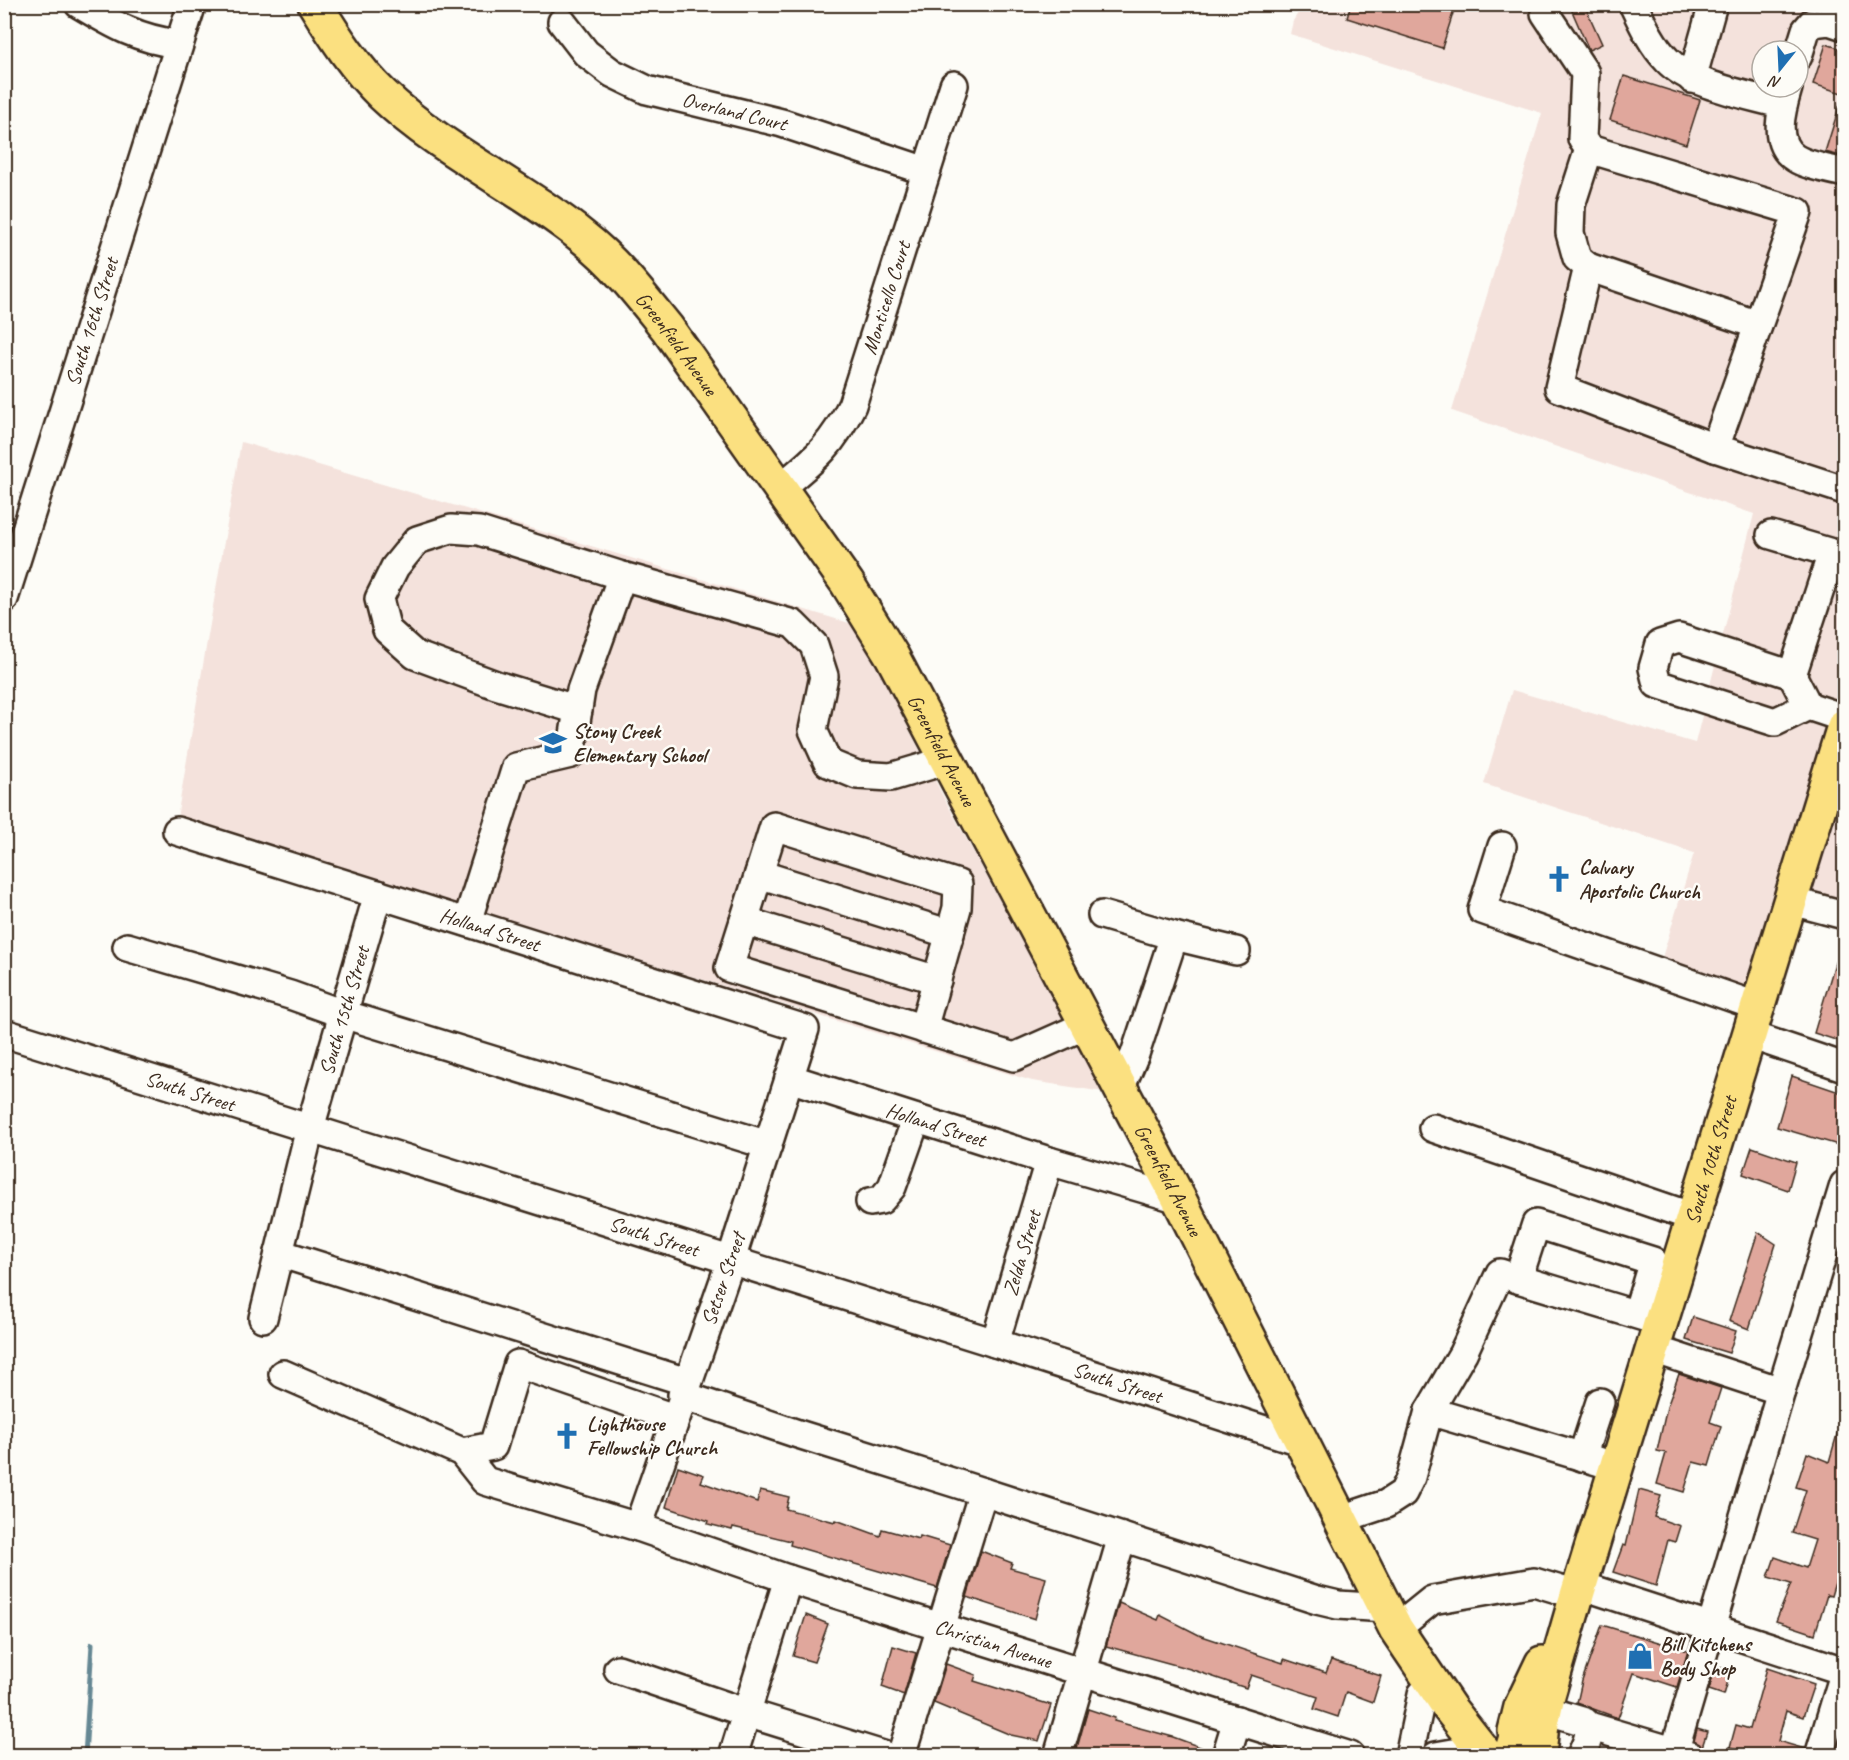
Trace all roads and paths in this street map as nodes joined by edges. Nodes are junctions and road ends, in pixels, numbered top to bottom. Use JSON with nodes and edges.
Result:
{"nodes":[{"id":1,"x":79,"y":4,"type":"edge"},
{"id":2,"x":192,"y":4,"type":"edge"},
{"id":3,"x":315,"y":4,"type":"edge"},
{"id":4,"x":1633,"y":4,"type":"edge"},
{"id":5,"x":1710,"y":5,"type":"edge"},
{"id":6,"x":1545,"y":13,"type":"dead end"},
{"id":7,"x":562,"y":22,"type":"dead end"},
{"id":8,"x":1845,"y":26,"type":"edge"},
{"id":9,"x":1803,"y":39,"type":"edge"},
{"id":10,"x":178,"y":44,"type":"junction"},
{"id":11,"x":1692,"y":79,"type":"junction"},
{"id":12,"x":954,"y":85,"type":"dead end"},
{"id":13,"x":1750,"y":89,"type":"edge"},
{"id":14,"x":1785,"y":99,"type":"edge"},
{"id":15,"x":1589,"y":149,"type":"junction"},
{"id":16,"x":926,"y":171,"type":"junction"},
{"id":17,"x":1845,"y":173,"type":"edge"},
{"id":18,"x":1588,"y":267,"type":"junction"},
{"id":19,"x":1758,"y":325,"type":"junction"},
{"id":20,"x":1715,"y":448,"type":"junction"},
{"id":21,"x":781,"y":487,"type":"junction"},
{"id":22,"x":1845,"y":490,"type":"edge"},
{"id":23,"x":1771,"y":535,"type":"dead end"},
{"id":24,"x":1838,"y":555,"type":"edge"},
{"id":25,"x":622,"y":576,"type":"junction"},
{"id":26,"x":4,"y":599,"type":"edge"},
{"id":27,"x":1792,"y":675,"type":"junction"},
{"id":28,"x":1808,"y":706,"type":"junction"},
{"id":29,"x":578,"y":710,"type":"junction"},
{"id":30,"x":1845,"y":718,"type":"edge"},
{"id":31,"x":1845,"y":726,"type":"edge"},
{"id":32,"x":948,"y":760,"type":"junction"},
{"id":33,"x":177,"y":831,"type":"dead end"},
{"id":34,"x":1502,"y":846,"type":"dead end"},
{"id":35,"x":759,"y":874,"type":"junction"},
{"id":36,"x":378,"y":894,"type":"junction"},
{"id":37,"x":1791,"y":901,"type":"junction"},
{"id":38,"x":1102,"y":915,"type":"dead end"},
{"id":39,"x":1845,"y":915,"type":"edge"},
{"id":40,"x":744,"y":921,"type":"junction"},
{"id":41,"x":467,"y":922,"type":"junction"},
{"id":42,"x":950,"y":934,"type":"junction"},
{"id":43,"x":1174,"y":936,"type":"junction"},
{"id":44,"x":127,"y":947,"type":"dead end"},
{"id":45,"x":1236,"y":951,"type":"dead end"},
{"id":46,"x":937,"y":980,"type":"junction"},
{"id":47,"x":343,"y":1014,"type":"junction"},
{"id":48,"x":1754,"y":1021,"type":"junction"},
{"id":49,"x":1086,"y":1025,"type":"junction"},
{"id":50,"x":805,"y":1029,"type":"joint"},
{"id":51,"x":923,"y":1029,"type":"junction"},
{"id":52,"x":4,"y":1033,"type":"edge"},
{"id":53,"x":1845,"y":1066,"type":"edge"},
{"id":54,"x":789,"y":1078,"type":"junction"},
{"id":55,"x":1120,"y":1089,"type":"junction"},
{"id":56,"x":916,"y":1119,"type":"junction"},
{"id":57,"x":310,"y":1128,"type":"junction"},
{"id":58,"x":1434,"y":1128,"type":"dead end"},
{"id":59,"x":768,"y":1144,"type":"junction"},
{"id":60,"x":1049,"y":1161,"type":"junction"},
{"id":61,"x":1845,"y":1185,"type":"edge"},
{"id":62,"x":1179,"y":1199,"type":"junction"},
{"id":63,"x":870,"y":1202,"type":"dead end"},
{"id":64,"x":1693,"y":1217,"type":"junction"},
{"id":65,"x":279,"y":1253,"type":"junction"},
{"id":66,"x":731,"y":1260,"type":"junction"},
{"id":67,"x":1518,"y":1279,"type":"junction"},
{"id":68,"x":263,"y":1318,"type":"dead end"},
{"id":69,"x":1651,"y":1328,"type":"junction"},
{"id":70,"x":995,"y":1343,"type":"junction"},
{"id":71,"x":283,"y":1374,"type":"dead end"},
{"id":72,"x":1780,"y":1391,"type":"junction"},
{"id":73,"x":681,"y":1398,"type":"junction"},
{"id":74,"x":1600,"y":1402,"type":"dead end"},
{"id":75,"x":1429,"y":1411,"type":"junction"},
{"id":76,"x":1302,"y":1442,"type":"junction"},
{"id":77,"x":462,"y":1452,"type":"junction"},
{"id":78,"x":1582,"y":1457,"type":"junction"},
{"id":79,"x":1617,"y":1467,"type":"junction"},
{"id":80,"x":983,"y":1492,"type":"junction"},
{"id":81,"x":1341,"y":1519,"type":"junction"},
{"id":82,"x":638,"y":1527,"type":"junction"},
{"id":83,"x":1122,"y":1536,"type":"junction"},
{"id":84,"x":789,"y":1579,"type":"junction"},
{"id":85,"x":1579,"y":1590,"type":"junction"},
{"id":86,"x":1391,"y":1618,"type":"junction"},
{"id":87,"x":943,"y":1627,"type":"junction"},
{"id":88,"x":1711,"y":1628,"type":"junction"},
{"id":89,"x":618,"y":1669,"type":"dead end"},
{"id":90,"x":1083,"y":1671,"type":"junction"},
{"id":91,"x":1845,"y":1672,"type":"edge"},
{"id":92,"x":1422,"y":1694,"type":"junction"},
{"id":93,"x":1545,"y":1710,"type":"junction"},
{"id":94,"x":747,"y":1713,"type":"junction"},
{"id":95,"x":1237,"y":1720,"type":"junction"},
{"id":96,"x":1589,"y":1726,"type":"junction"},
{"id":97,"x":1513,"y":1743,"type":"edge"},
{"id":98,"x":1460,"y":1751,"type":"edge"},
{"id":99,"x":1679,"y":1754,"type":"edge"},
{"id":100,"x":733,"y":1755,"type":"edge"},
{"id":101,"x":886,"y":1755,"type":"edge"},
{"id":102,"x":901,"y":1755,"type":"edge"},
{"id":103,"x":1058,"y":1755,"type":"edge"},
{"id":104,"x":1226,"y":1755,"type":"edge"},
{"id":105,"x":1350,"y":1755,"type":"edge"},
{"id":106,"x":1409,"y":1755,"type":"edge"},
{"id":107,"x":1539,"y":1755,"type":"edge"},
{"id":108,"x":1581,"y":1755,"type":"edge"},
{"id":109,"x":1819,"y":1755,"type":"edge"}],
"edges":[{"from":1,"to":10,"type":"street"},
{"from":2,"to":10,"type":"street","name":"South 16th Street"},
{"from":3,"to":21,"type":"main road","name":"Greenfield Avenue"},
{"from":4,"to":11,"type":"street"},
{"from":5,"to":11,"type":"street"},
{"from":6,"to":15,"type":"street"},
{"from":7,"to":16,"type":"street","name":"Overland Court"},
{"from":8,"to":9,"type":"street"},
{"from":10,"to":26,"type":"street","name":"South 16th Street"},
{"from":11,"to":13,"type":"street"},
{"from":12,"to":16,"type":"street","name":"Monticello Court"},
{"from":14,"to":17,"type":"street"},
{"from":15,"to":18,"type":"street"},
{"from":15,"to":19,"type":"street"},
{"from":16,"to":21,"type":"street","name":"Monticello Court"},
{"from":18,"to":19,"type":"street"},
{"from":18,"to":20,"type":"street"},
{"from":19,"to":20,"type":"street"},
{"from":20,"to":22,"type":"street"},
{"from":21,"to":32,"type":"main road","name":"Greenfield Avenue"},
{"from":23,"to":24,"type":"street"},
{"from":24,"to":27,"type":"street"},
{"from":25,"to":29,"type":"street"},
{"from":25,"to":29,"type":"street"},
{"from":25,"to":32,"type":"street"},
{"from":27,"to":28,"type":"street"},
{"from":27,"to":28,"type":"street"},
{"from":28,"to":30,"type":"street"},
{"from":29,"to":41,"type":"street"},
{"from":31,"to":37,"type":"main road","name":"South 10th Street"},
{"from":32,"to":49,"type":"main road","name":"Greenfield Avenue"},
{"from":33,"to":36,"type":"street","name":"Holland Street"},
{"from":34,"to":48,"type":"street"},
{"from":35,"to":40,"type":"street"},
{"from":35,"to":42,"type":"street"},
{"from":35,"to":42,"type":"street"},
{"from":36,"to":41,"type":"street","name":"Holland Street"},
{"from":36,"to":47,"type":"street","name":"South 15th Street"},
{"from":37,"to":39,"type":"street"},
{"from":37,"to":48,"type":"main road","name":"South 10th Street"},
{"from":38,"to":43,"type":"street"},
{"from":40,"to":46,"type":"street"},
{"from":40,"to":51,"type":"street"},
{"from":41,"to":50,"type":"street","name":"Holland Street"},
{"from":42,"to":46,"type":"street"},
{"from":43,"to":45,"type":"street"},
{"from":43,"to":55,"type":"street"},
{"from":44,"to":47,"type":"street"},
{"from":46,"to":51,"type":"street"},
{"from":47,"to":57,"type":"street","name":"South 15th Street"},
{"from":47,"to":59,"type":"street"},
{"from":48,"to":53,"type":"street"},
{"from":48,"to":64,"type":"main road","name":"South 10th Street"},
{"from":49,"to":51,"type":"street"},
{"from":49,"to":55,"type":"main road","name":"Greenfield Avenue"},
{"from":50,"to":54,"type":"street","name":"Setser Street"},
{"from":52,"to":57,"type":"street","name":"South Street"},
{"from":54,"to":56,"type":"street","name":"Holland Street"},
{"from":54,"to":59,"type":"street","name":"Setser Street"},
{"from":55,"to":62,"type":"main road","name":"Greenfield Avenue"},
{"from":56,"to":60,"type":"street","name":"Holland Street"},
{"from":56,"to":63,"type":"street"},
{"from":57,"to":65,"type":"street","name":"South 15th Street"},
{"from":57,"to":66,"type":"street","name":"South Street"},
{"from":58,"to":64,"type":"street"},
{"from":59,"to":66,"type":"street","name":"Setser Street"},
{"from":60,"to":62,"type":"street","name":"Holland Street"},
{"from":60,"to":70,"type":"street","name":"Zelda Street"},
{"from":61,"to":72,"type":"street"},
{"from":62,"to":76,"type":"main road","name":"Greenfield Avenue"},
{"from":64,"to":69,"type":"main road","name":"South 10th Street"},
{"from":65,"to":68,"type":"street","name":"South 15th Street"},
{"from":65,"to":73,"type":"street"},
{"from":66,"to":70,"type":"street","name":"South Street"},
{"from":66,"to":73,"type":"street","name":"Setser Street"},
{"from":67,"to":69,"type":"street"},
{"from":67,"to":69,"type":"street"},
{"from":67,"to":75,"type":"street"},
{"from":69,"to":72,"type":"street"},
{"from":69,"to":79,"type":"main road","name":"South 10th Street"},
{"from":70,"to":76,"type":"street","name":"South Street"},
{"from":71,"to":77,"type":"street"},
{"from":72,"to":88,"type":"street"},
{"from":73,"to":77,"type":"street"},
{"from":73,"to":80,"type":"street"},
{"from":73,"to":82,"type":"street","name":"Setser Street"},
{"from":74,"to":78,"type":"street"},
{"from":75,"to":78,"type":"street"},
{"from":75,"to":81,"type":"street"},
{"from":76,"to":81,"type":"main road","name":"Greenfield Avenue"},
{"from":77,"to":82,"type":"street","name":"Christian Avenue"},
{"from":78,"to":79,"type":"street"},
{"from":79,"to":85,"type":"main road","name":"South 10th Street"},
{"from":80,"to":83,"type":"street"},
{"from":80,"to":87,"type":"street"},
{"from":81,"to":86,"type":"main road","name":"Greenfield Avenue"},
{"from":82,"to":84,"type":"street","name":"Christian Avenue"},
{"from":83,"to":86,"type":"street"},
{"from":83,"to":90,"type":"street"},
{"from":84,"to":87,"type":"street","name":"Christian Avenue"},
{"from":84,"to":94,"type":"street"},
{"from":85,"to":86,"type":"street"},
{"from":85,"to":88,"type":"street"},
{"from":85,"to":93,"type":"main road","name":"South 10th Street"},
{"from":85,"to":97,"type":"main road","name":"South 10th Street"},
{"from":86,"to":92,"type":"main road","name":"Greenfield Avenue"},
{"from":86,"to":98,"type":"main road","name":"Greenfield Avenue"},
{"from":87,"to":90,"type":"street","name":"Christian Avenue"},
{"from":87,"to":102,"type":"street"},
{"from":88,"to":91,"type":"street"},
{"from":88,"to":99,"type":"street"},
{"from":89,"to":94,"type":"street"},
{"from":90,"to":95,"type":"street","name":"Christian Avenue"},
{"from":90,"to":103,"type":"street"},
{"from":91,"to":109,"type":"street"},
{"from":92,"to":98,"type":"main road","name":"Greenfield Avenue"},
{"from":92,"to":106,"type":"street"},
{"from":93,"to":96,"type":"street"},
{"from":93,"to":107,"type":"main road","name":"South 10th Street"},
{"from":94,"to":100,"type":"street"},
{"from":94,"to":101,"type":"street"},
{"from":95,"to":104,"type":"street"},
{"from":95,"to":105,"type":"street","name":"Christian Avenue"},
{"from":96,"to":99,"type":"street"},
{"from":96,"to":108,"type":"street"},
{"from":97,"to":98,"type":"street"}]}
